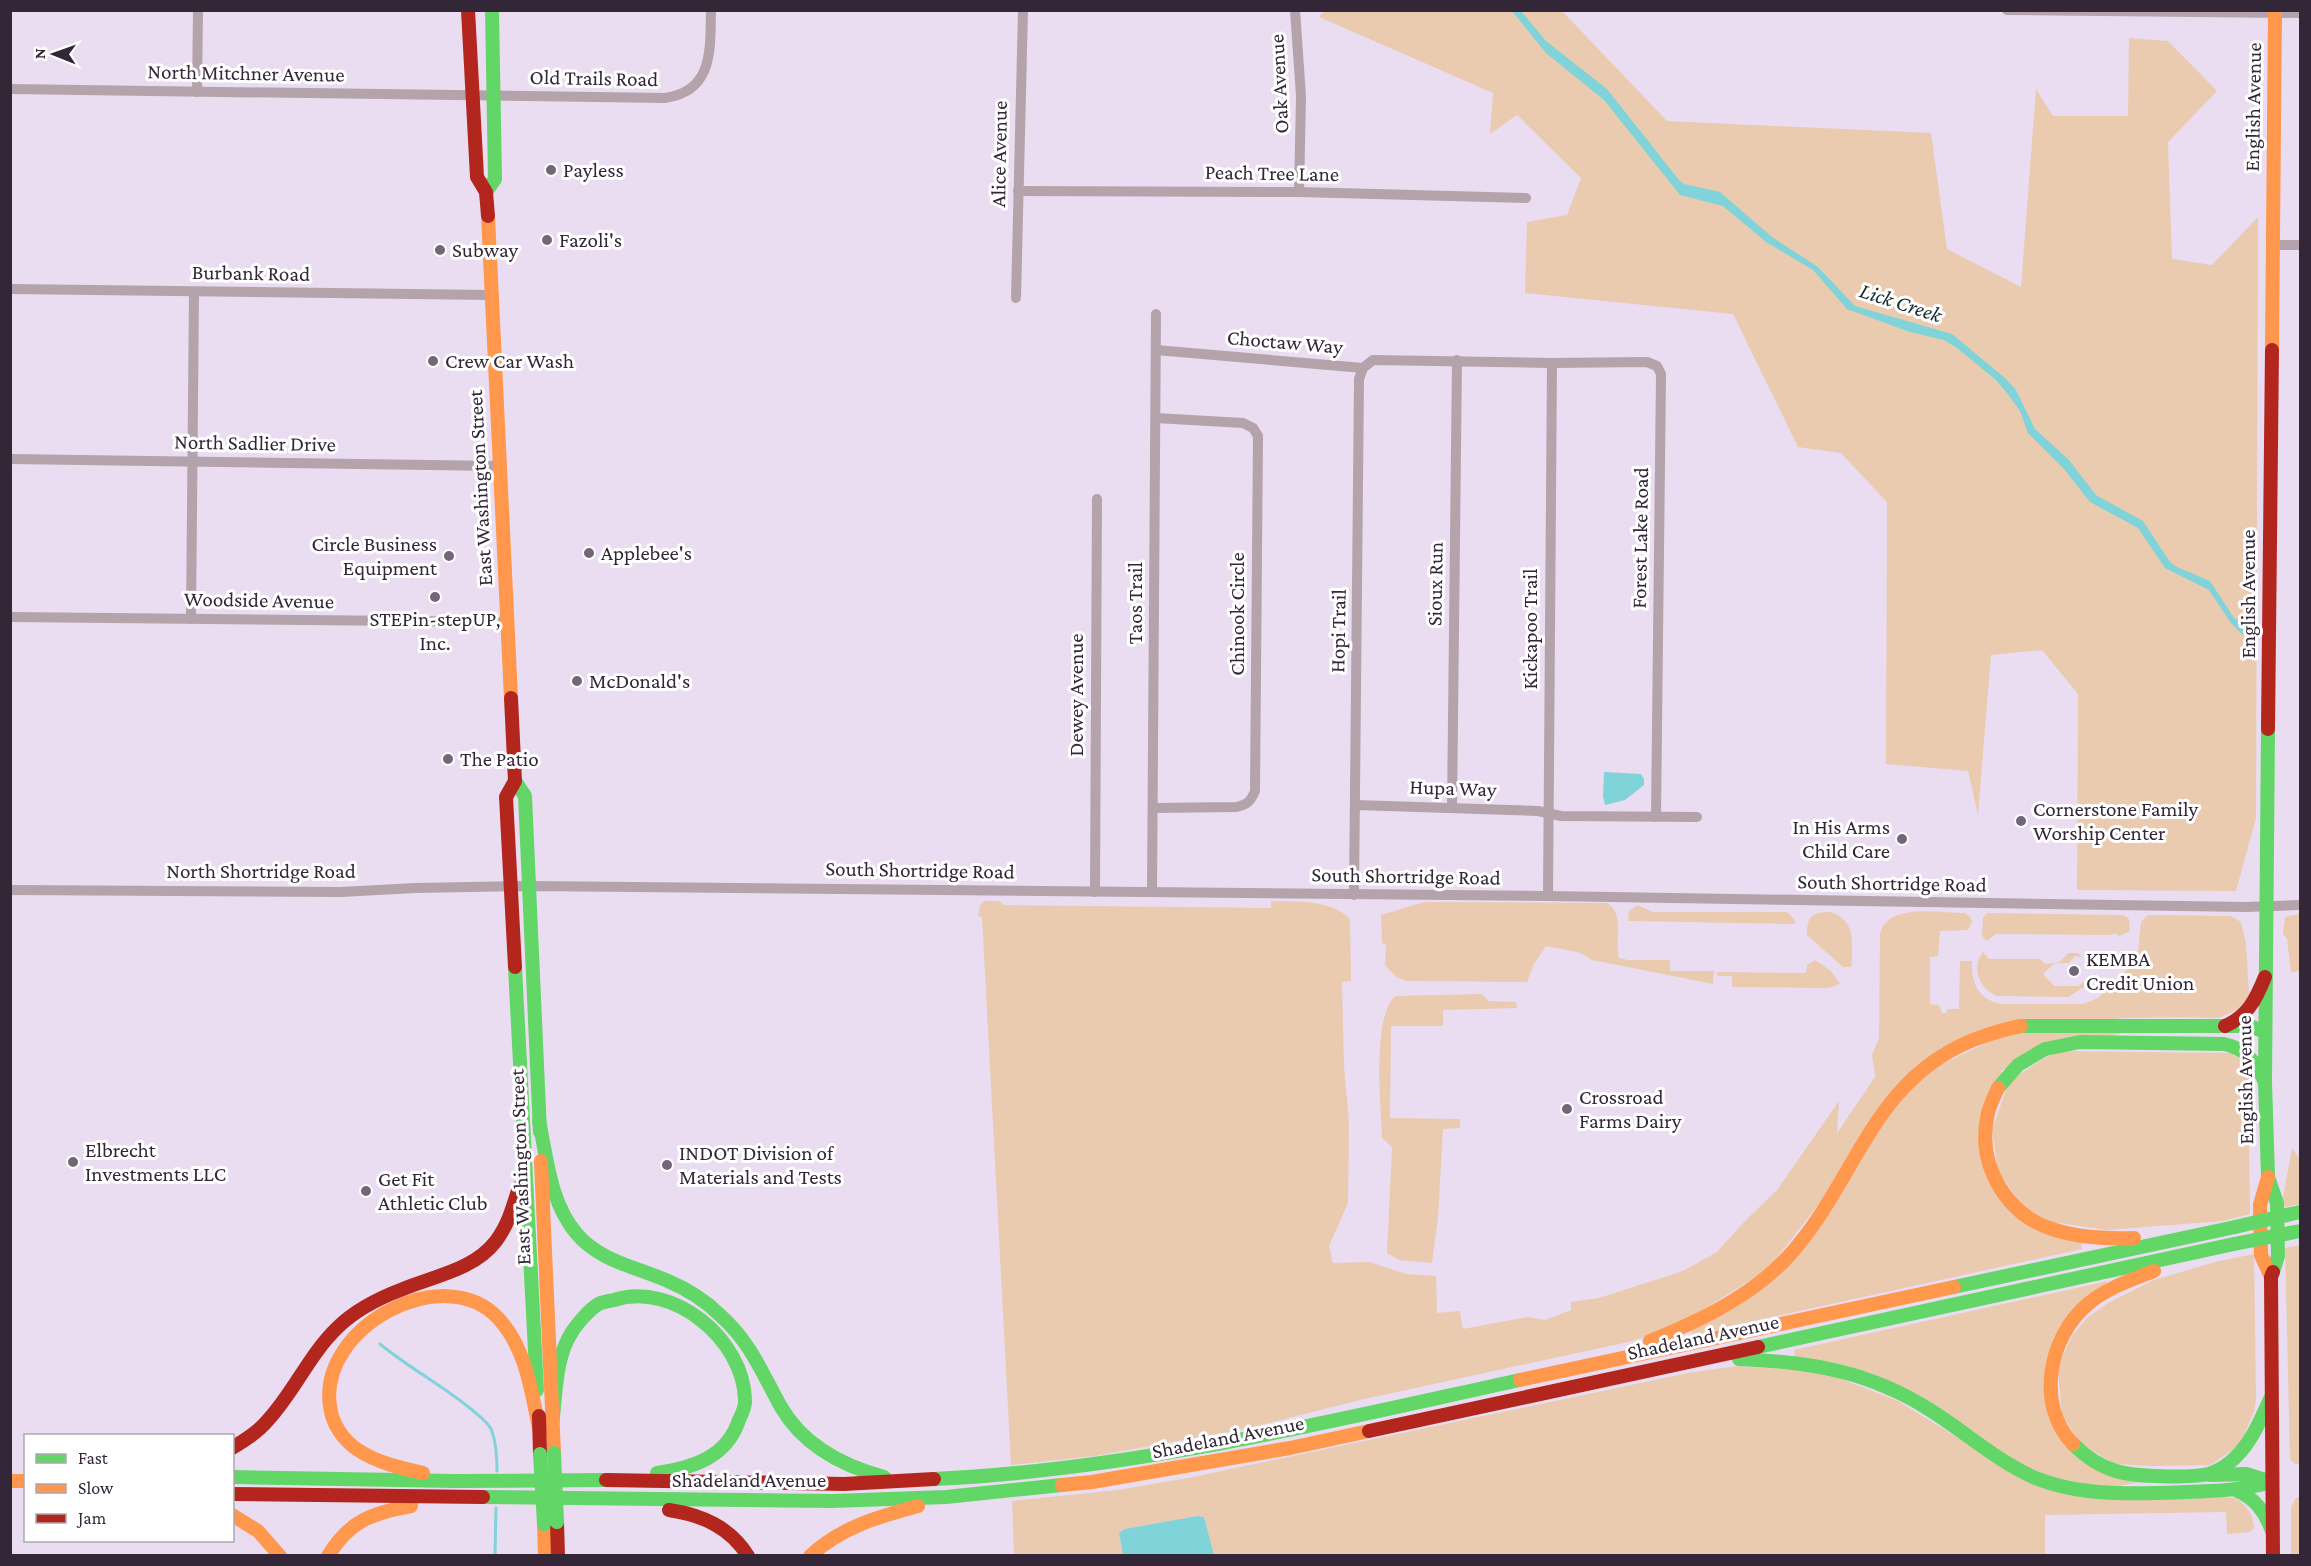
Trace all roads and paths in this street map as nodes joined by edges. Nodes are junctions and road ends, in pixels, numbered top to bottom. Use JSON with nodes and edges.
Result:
{"nodes":[{"id":1,"x":198,"y":10,"type":"edge"},
{"id":2,"x":468,"y":10,"type":"edge"},
{"id":3,"x":492,"y":10,"type":"edge"},
{"id":4,"x":711,"y":10,"type":"edge"},
{"id":5,"x":1023,"y":10,"type":"edge"},
{"id":6,"x":1295,"y":10,"type":"edge"},
{"id":7,"x":2007,"y":10,"type":"edge"},
{"id":8,"x":2275,"y":12,"type":"edge"},
{"id":9,"x":2301,"y":13,"type":"edge"},
{"id":10,"x":10,"y":89,"type":"edge"},
{"id":11,"x":197,"y":92,"type":"junction"},
{"id":12,"x":482,"y":96,"type":"junction"},
{"id":13,"x":1018,"y":191,"type":"junction"},
{"id":14,"x":1299,"y":192,"type":"junction"},
{"id":15,"x":1526,"y":198,"type":"dead end"},
{"id":16,"x":2272,"y":245,"type":"junction"},
{"id":17,"x":2301,"y":245,"type":"edge"},
{"id":18,"x":10,"y":289,"type":"edge"},
{"id":19,"x":194,"y":291,"type":"junction"},
{"id":20,"x":491,"y":295,"type":"junction"},
{"id":21,"x":1016,"y":297,"type":"dead end"},
{"id":22,"x":1156,"y":314,"type":"dead end"},
{"id":23,"x":1156,"y":350,"type":"junction"},
{"id":24,"x":1457,"y":360,"type":"junction"},
{"id":25,"x":1552,"y":363,"type":"junction"},
{"id":26,"x":1363,"y":368,"type":"junction"},
{"id":27,"x":1156,"y":418,"type":"junction"},
{"id":28,"x":10,"y":459,"type":"edge"},
{"id":29,"x":192,"y":461,"type":"junction"},
{"id":30,"x":499,"y":466,"type":"junction"},
{"id":31,"x":1097,"y":499,"type":"dead end"},
{"id":32,"x":10,"y":617,"type":"edge"},
{"id":33,"x":191,"y":619,"type":"junction"},
{"id":34,"x":507,"y":622,"type":"junction"},
{"id":35,"x":515,"y":781,"type":"junction"},
{"id":36,"x":1355,"y":805,"type":"junction"},
{"id":37,"x":1153,"y":807,"type":"junction"},
{"id":38,"x":1452,"y":808,"type":"junction"},
{"id":39,"x":1548,"y":813,"type":"junction"},
{"id":40,"x":1656,"y":817,"type":"junction"},
{"id":41,"x":1697,"y":817,"type":"dead end"},
{"id":42,"x":529,"y":886,"type":"junction"},
{"id":43,"x":511,"y":887,"type":"junction"},
{"id":44,"x":10,"y":890,"type":"edge"},
{"id":45,"x":1095,"y":892,"type":"junction"},
{"id":46,"x":1152,"y":892,"type":"junction"},
{"id":47,"x":1354,"y":895,"type":"junction"},
{"id":48,"x":1548,"y":896,"type":"junction"},
{"id":49,"x":2301,"y":905,"type":"edge"},
{"id":50,"x":2267,"y":906,"type":"junction"},
{"id":51,"x":2265,"y":977,"type":"junction"},
{"id":52,"x":2222,"y":1027,"type":"junction"},
{"id":53,"x":2265,"y":1032,"type":"junction"},
{"id":54,"x":2224,"y":1044,"type":"junction"},
{"id":55,"x":2265,"y":1082,"type":"junction"},
{"id":56,"x":539,"y":1121,"type":"junction"},
{"id":57,"x":524,"y":1159,"type":"junction"},
{"id":58,"x":2301,"y":1212,"type":"edge"},
{"id":59,"x":2301,"y":1231,"type":"edge"},
{"id":60,"x":2196,"y":1234,"type":"junction"},
{"id":61,"x":2212,"y":1248,"type":"junction"},
{"id":62,"x":1712,"y":1357,"type":"junction"},
{"id":63,"x":1584,"y":1365,"type":"junction"},
{"id":64,"x":2271,"y":1397,"type":"junction"},
{"id":65,"x":546,"y":1426,"type":"junction"},
{"id":66,"x":234,"y":1447,"type":"edge"},
{"id":67,"x":2210,"y":1475,"type":"junction"},
{"id":68,"x":234,"y":1477,"type":"edge"},
{"id":69,"x":596,"y":1480,"type":"junction"},
{"id":70,"x":455,"y":1481,"type":"junction"},
{"id":71,"x":914,"y":1481,"type":"junction"},
{"id":72,"x":2272,"y":1482,"type":"junction"},
{"id":73,"x":2236,"y":1490,"type":"junction"},
{"id":74,"x":234,"y":1494,"type":"edge"},
{"id":75,"x":946,"y":1497,"type":"junction"},
{"id":76,"x":459,"y":1498,"type":"junction"},
{"id":77,"x":607,"y":1500,"type":"junction"},
{"id":78,"x":234,"y":1516,"type":"edge"},
{"id":79,"x":550,"y":1523,"type":"junction"},
{"id":80,"x":2272,"y":1531,"type":"junction"},
{"id":81,"x":280,"y":1556,"type":"edge"},
{"id":82,"x":328,"y":1556,"type":"edge"},
{"id":83,"x":545,"y":1556,"type":"edge"},
{"id":84,"x":558,"y":1556,"type":"edge"},
{"id":85,"x":748,"y":1556,"type":"edge"},
{"id":86,"x":810,"y":1556,"type":"edge"},
{"id":87,"x":2272,"y":1556,"type":"edge"}],
"edges":[{"from":1,"to":11,"type":"street"},
{"from":2,"to":12,"type":"main road","name":"East Washington Street"},
{"from":3,"to":12,"type":"main road","name":"East Washington Street"},
{"from":4,"to":12,"type":"street","name":"Old Trails Road"},
{"from":5,"to":13,"type":"street","name":"Alice Avenue"},
{"from":6,"to":14,"type":"street","name":"Oak Avenue"},
{"from":7,"to":8,"type":"street"},
{"from":8,"to":9,"type":"street"},
{"from":8,"to":16,"type":"main road","name":"English Avenue"},
{"from":10,"to":11,"type":"street","name":"North Mitchner Avenue"},
{"from":11,"to":12,"type":"street","name":"North Mitchner Avenue"},
{"from":12,"to":20,"type":"main road","name":"East Washington Street"},
{"from":13,"to":14,"type":"street","name":"Peach Tree Lane"},
{"from":13,"to":21,"type":"street","name":"Alice Avenue"},
{"from":14,"to":15,"type":"street","name":"Peach Tree Lane"},
{"from":16,"to":17,"type":"street"},
{"from":16,"to":50,"type":"main road","name":"English Avenue"},
{"from":18,"to":19,"type":"street","name":"Burbank Road"},
{"from":19,"to":20,"type":"street","name":"Burbank Road"},
{"from":19,"to":29,"type":"street"},
{"from":20,"to":30,"type":"main road","name":"East Washington Street"},
{"from":22,"to":23,"type":"street","name":"Taos Trail"},
{"from":23,"to":26,"type":"street","name":"Choctaw Way"},
{"from":23,"to":27,"type":"street","name":"Taos Trail"},
{"from":24,"to":25,"type":"street","name":"Choctaw Way"},
{"from":24,"to":26,"type":"street","name":"Choctaw Way"},
{"from":24,"to":38,"type":"street","name":"Sioux Run"},
{"from":25,"to":39,"type":"street","name":"Kickapoo Trail"},
{"from":25,"to":40,"type":"street","name":"Forest Lake Road"},
{"from":26,"to":36,"type":"street","name":"Hopi Trail"},
{"from":27,"to":37,"type":"street","name":"Taos Trail"},
{"from":27,"to":37,"type":"street","name":"Chinook Circle"},
{"from":28,"to":29,"type":"street","name":"North Sadlier Drive"},
{"from":29,"to":30,"type":"street","name":"North Sadlier Drive"},
{"from":29,"to":33,"type":"street"},
{"from":30,"to":34,"type":"main road","name":"East Washington Street"},
{"from":31,"to":45,"type":"street","name":"Dewey Avenue"},
{"from":32,"to":33,"type":"street","name":"Woodside Avenue"},
{"from":33,"to":34,"type":"street","name":"Woodside Avenue"},
{"from":34,"to":35,"type":"main road","name":"East Washington Street"},
{"from":35,"to":42,"type":"main road","name":"East Washington Street"},
{"from":35,"to":43,"type":"main road","name":"East Washington Street"},
{"from":36,"to":38,"type":"street","name":"Hupa Way"},
{"from":36,"to":47,"type":"street","name":"Hopi Trail"},
{"from":37,"to":46,"type":"street","name":"Taos Trail"},
{"from":38,"to":39,"type":"street","name":"Hupa Way"},
{"from":39,"to":40,"type":"street"},
{"from":39,"to":48,"type":"street","name":"Kickapoo Trail"},
{"from":40,"to":41,"type":"street"},
{"from":42,"to":43,"type":"street","name":"South Shortridge Road"},
{"from":42,"to":45,"type":"street","name":"South Shortridge Road"},
{"from":42,"to":56,"type":"main road","name":"East Washington Street"},
{"from":43,"to":44,"type":"street","name":"North Shortridge Road"},
{"from":43,"to":57,"type":"main road","name":"East Washington Street"},
{"from":45,"to":46,"type":"street","name":"South Shortridge Road"},
{"from":46,"to":47,"type":"street","name":"South Shortridge Road"},
{"from":47,"to":48,"type":"street","name":"South Shortridge Road"},
{"from":48,"to":50,"type":"street","name":"South Shortridge Road"},
{"from":49,"to":50,"type":"street","name":"South Shortridge Road"},
{"from":50,"to":51,"type":"main road","name":"English Avenue"},
{"from":51,"to":52,"type":"main road"},
{"from":51,"to":53,"type":"main road","name":"English Avenue"},
{"from":52,"to":53,"type":"main road"},
{"from":52,"to":63,"type":"main road"},
{"from":53,"to":54,"type":"main road"},
{"from":53,"to":55,"type":"main road","name":"English Avenue"},
{"from":54,"to":55,"type":"main road"},
{"from":54,"to":60,"type":"main road"},
{"from":55,"to":64,"type":"main road","name":"English Avenue"},
{"from":56,"to":65,"type":"main road","name":"East Washington Street"},
{"from":56,"to":71,"type":"main road"},
{"from":57,"to":65,"type":"main road","name":"East Washington Street"},
{"from":57,"to":66,"type":"main road"},
{"from":58,"to":60,"type":"main road","bridge":true},
{"from":59,"to":61,"type":"main road","bridge":true},
{"from":60,"to":63,"type":"main road","name":"Shadeland Avenue"},
{"from":61,"to":62,"type":"main road","name":"Shadeland Avenue"},
{"from":61,"to":67,"type":"main road"},
{"from":62,"to":73,"type":"main road"},
{"from":62,"to":75,"type":"main road","name":"Shadeland Avenue"},
{"from":63,"to":71,"type":"main road","name":"Shadeland Avenue"},
{"from":64,"to":67,"type":"main road"},
{"from":64,"to":72,"type":"main road","name":"English Avenue"},
{"from":65,"to":69,"type":"main road"},
{"from":65,"to":70,"type":"main road"},
{"from":65,"to":79,"type":"main road","name":"East Washington Street","bridge":true},
{"from":67,"to":72,"type":"main road"},
{"from":68,"to":70,"type":"main road","name":"Shadeland Avenue"},
{"from":69,"to":70,"type":"main road","name":"Shadeland Avenue"},
{"from":69,"to":71,"type":"main road","name":"Shadeland Avenue"},
{"from":72,"to":73,"type":"main road"},
{"from":72,"to":80,"type":"main road","name":"English Avenue"},
{"from":73,"to":80,"type":"main road"},
{"from":74,"to":76,"type":"main road","name":"Shadeland Avenue"},
{"from":75,"to":77,"type":"main road","name":"Shadeland Avenue"},
{"from":75,"to":86,"type":"main road"},
{"from":76,"to":77,"type":"main road","name":"Shadeland Avenue"},
{"from":76,"to":82,"type":"main road"},
{"from":77,"to":85,"type":"main road"},
{"from":78,"to":81,"type":"main road"},
{"from":79,"to":83,"type":"main road","name":"East Washington Street"},
{"from":79,"to":84,"type":"main road","name":"East Washington Street"},
{"from":80,"to":87,"type":"main road","name":"English Avenue"}]}
